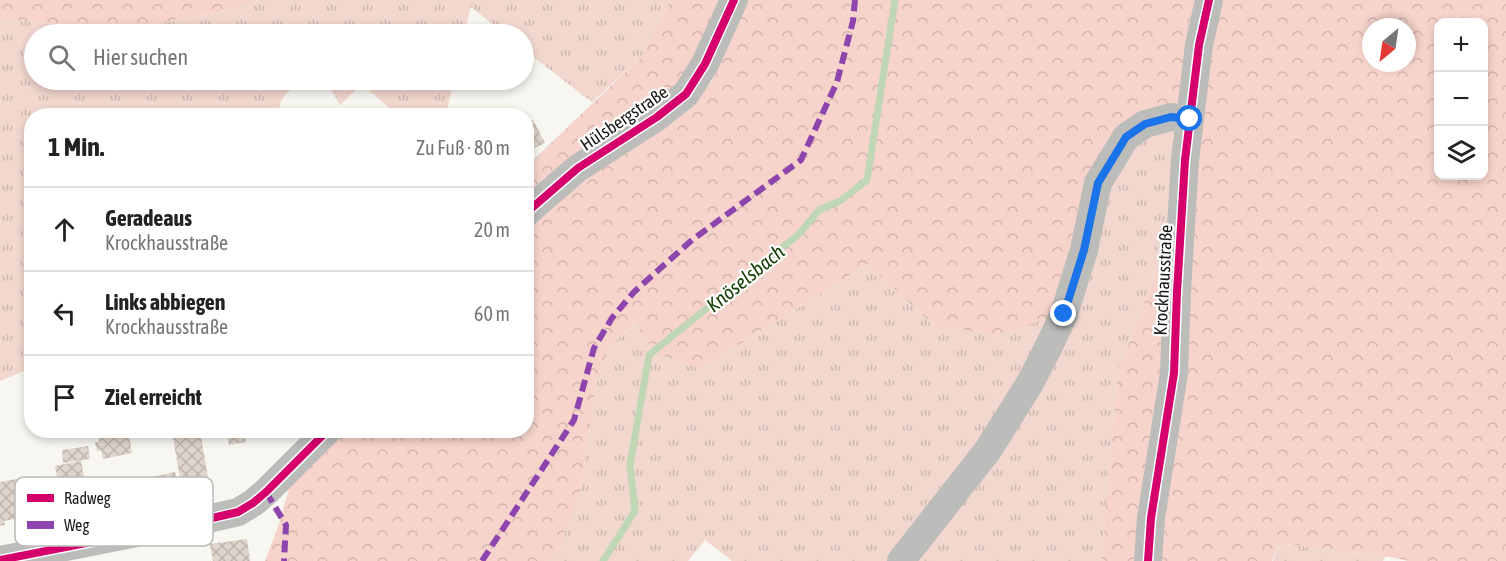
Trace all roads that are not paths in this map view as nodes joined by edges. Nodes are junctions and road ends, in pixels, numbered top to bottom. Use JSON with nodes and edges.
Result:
{"nodes":[{"id":1,"x":734,"y":0,"type":"edge"},
{"id":2,"x":1209,"y":0,"type":"edge"},
{"id":3,"x":1190,"y":119,"type":"junction"},
{"id":4,"x":534,"y":206,"type":"edge"},
{"id":5,"x":320,"y":438,"type":"edge"},
{"id":6,"x":213,"y":518,"type":"edge"},
{"id":7,"x":71,"y":546,"type":"edge"},
{"id":8,"x":0,"y":560,"type":"edge"},
{"id":9,"x":901,"y":561,"type":"edge"},
{"id":10,"x":1148,"y":561,"type":"edge"}],
"edges":[{"from":1,"to":4,"type":"street","name":"Hülsbergstraße"},
{"from":2,"to":3,"type":"street","name":"Krockhausstraße"},
{"from":3,"to":9,"type":"street"},
{"from":3,"to":10,"type":"street","name":"Krockhausstraße"},
{"from":5,"to":6,"type":"street"},
{"from":7,"to":8,"type":"street"}]}
